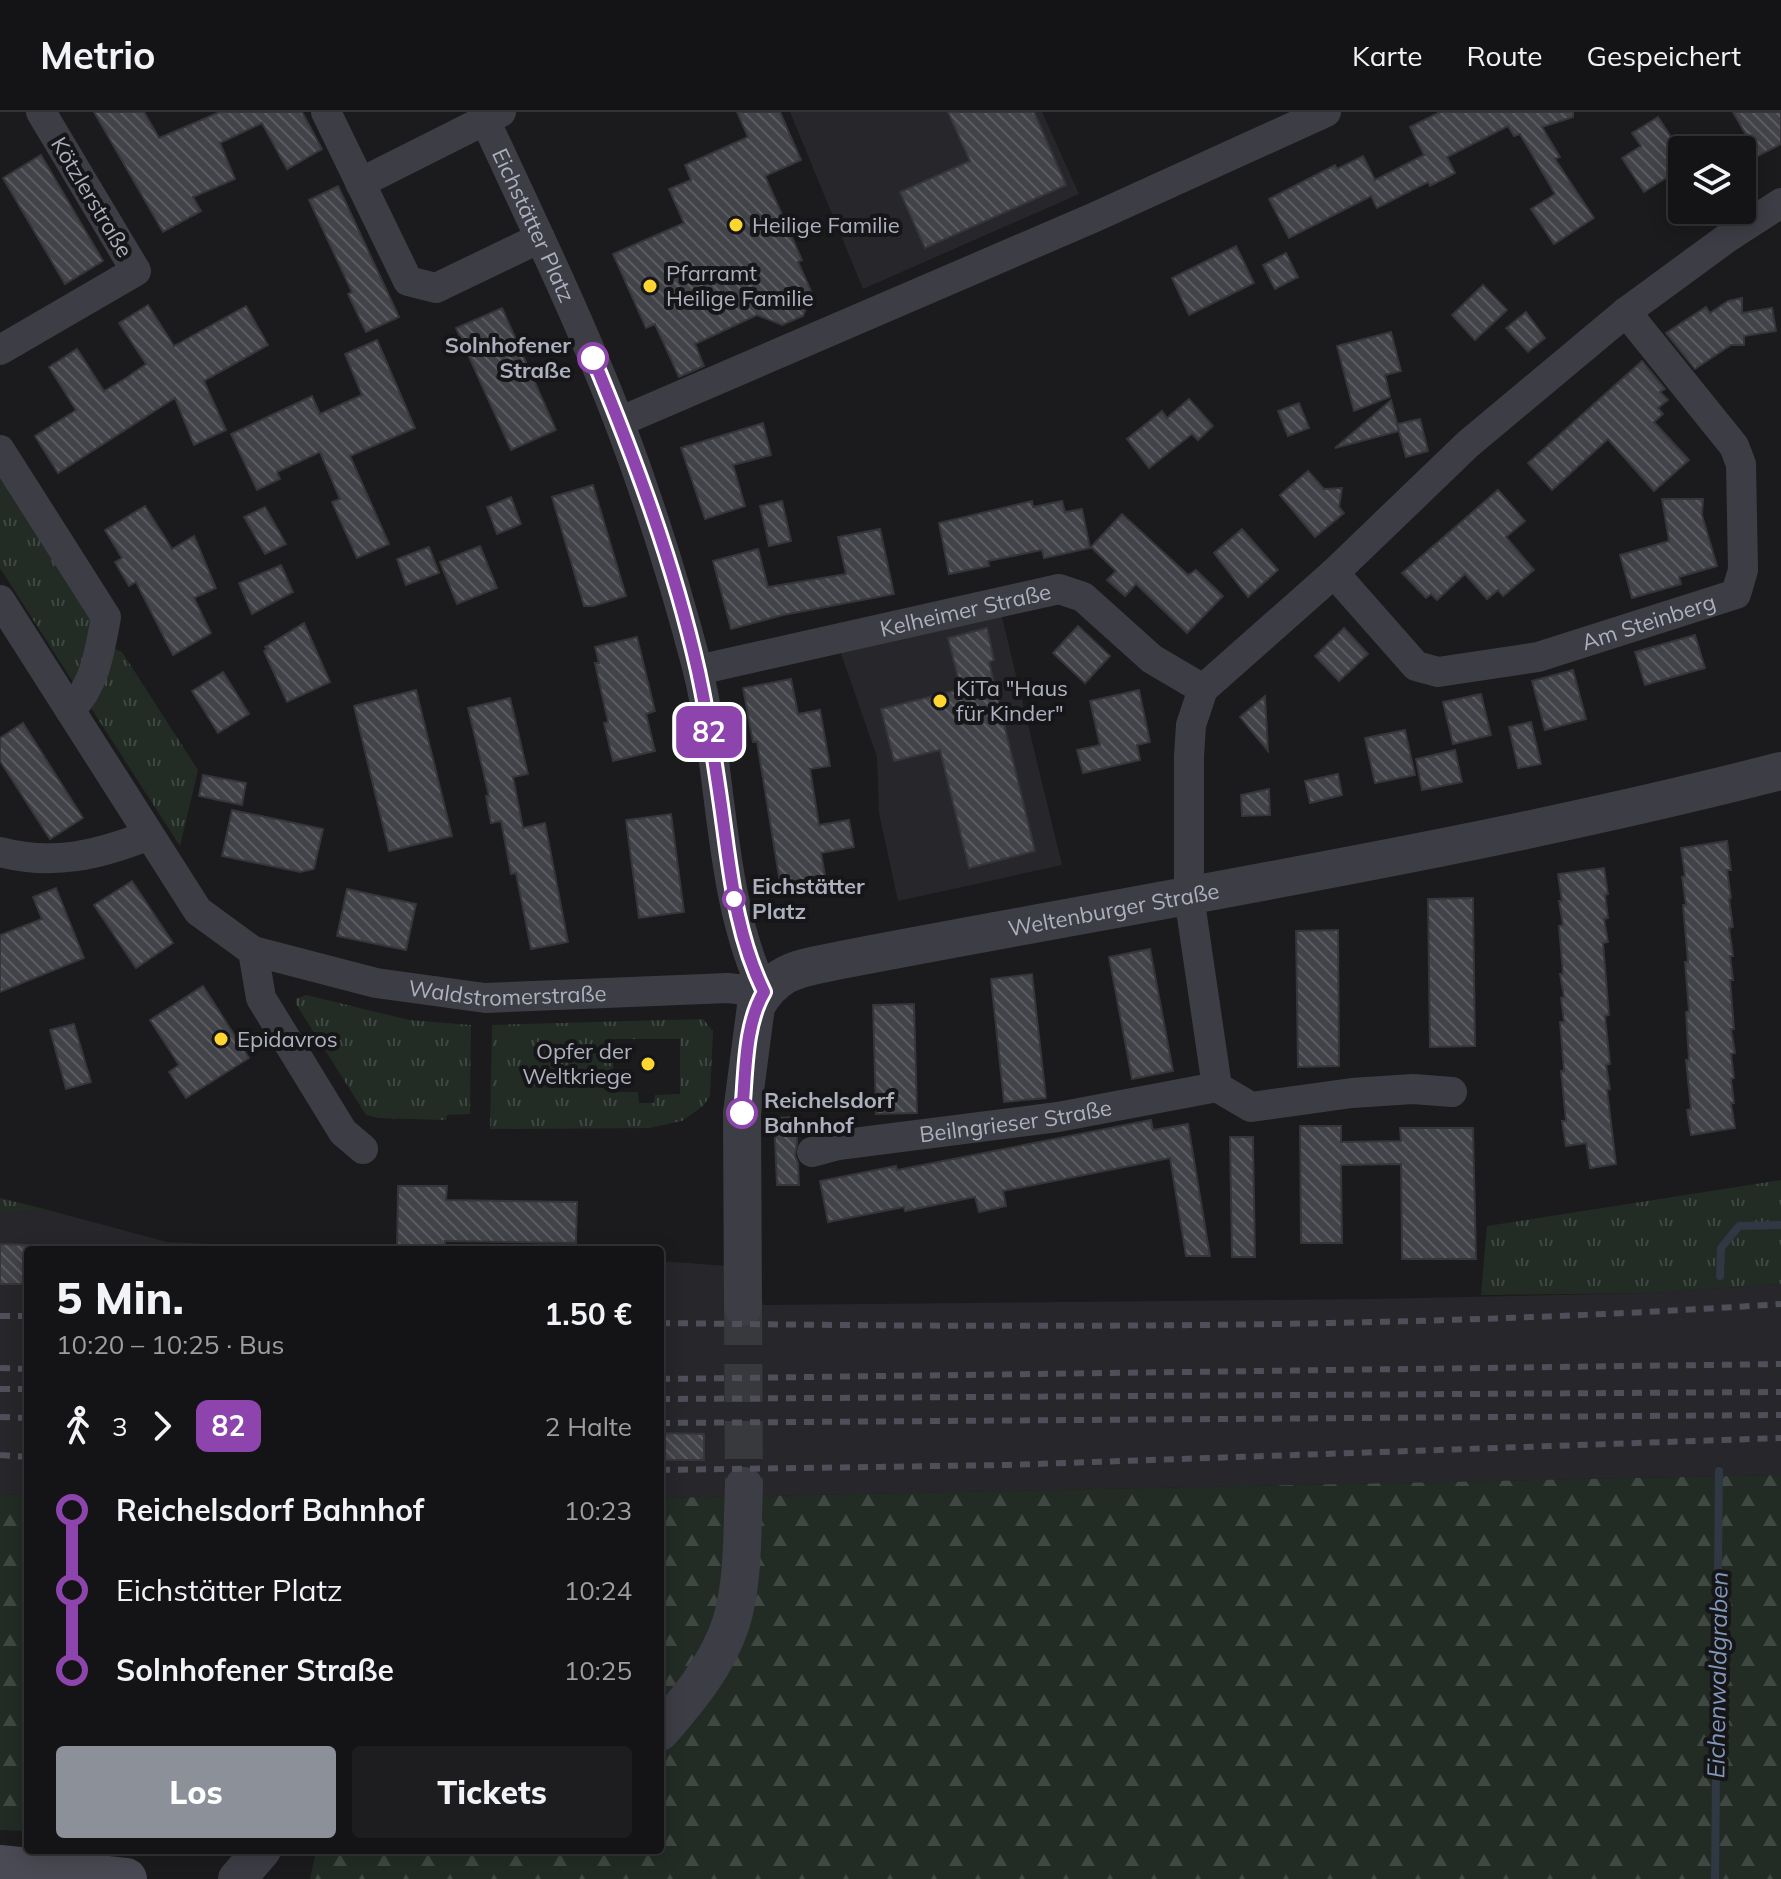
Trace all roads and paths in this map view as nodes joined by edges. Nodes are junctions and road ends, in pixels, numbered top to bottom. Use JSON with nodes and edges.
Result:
{"nodes":[{"id":1,"x":41,"y":112,"type":"edge"},
{"id":2,"x":326,"y":112,"type":"edge"},
{"id":3,"x":1326,"y":112,"type":"edge"},
{"id":4,"x":493,"y":116,"type":"edge"},
{"id":5,"x":360,"y":183,"type":"junction"},
{"id":6,"x":1781,"y":203,"type":"edge"},
{"id":7,"x":540,"y":238,"type":"junction"},
{"id":8,"x":1626,"y":312,"type":"junction"},
{"id":9,"x":0,"y":350,"type":"edge"},
{"id":10,"x":619,"y":422,"type":"junction"},
{"id":11,"x":0,"y":450,"type":"edge"},
{"id":12,"x":1334,"y":573,"type":"junction"},
{"id":13,"x":0,"y":600,"type":"edge"},
{"id":14,"x":698,"y":670,"type":"junction"},
{"id":15,"x":1203,"y":689,"type":"junction"},
{"id":16,"x":70,"y":710,"type":"junction"},
{"id":17,"x":1781,"y":771,"type":"edge"},
{"id":18,"x":149,"y":835,"type":"junction"},
{"id":19,"x":0,"y":852,"type":"edge"},
{"id":20,"x":1189,"y":896,"type":"junction"},
{"id":21,"x":253,"y":951,"type":"junction"},
{"id":22,"x":764,"y":992,"type":"junction"},
{"id":23,"x":1217,"y":1087,"type":"junction"},
{"id":24,"x":1452,"y":1092,"type":"dead end"},
{"id":25,"x":363,"y":1149,"type":"dead end"},
{"id":26,"x":812,"y":1152,"type":"dead end"},
{"id":27,"x":743,"y":1307,"type":"tunnel mouth"},
{"id":28,"x":744,"y":1486,"type":"tunnel mouth"},
{"id":29,"x":664,"y":1727,"type":"edge"},
{"id":30,"x":259,"y":1854,"type":"edge"},
{"id":31,"x":0,"y":1866,"type":"edge"},
{"id":32,"x":126,"y":1879,"type":"edge"},
{"id":33,"x":237,"y":1879,"type":"edge"}],
"edges":[{"from":1,"to":9,"type":"street","name":"Kötzlerstraße"},
{"from":2,"to":5,"type":"street"},
{"from":3,"to":10,"type":"street"},
{"from":4,"to":5,"type":"street"},
{"from":4,"to":7,"type":"street","name":"Eichstätter Platz"},
{"from":5,"to":7,"type":"street"},
{"from":6,"to":8,"type":"street"},
{"from":7,"to":10,"type":"street","name":"Eichstätter Platz"},
{"from":8,"to":12,"type":"street"},
{"from":8,"to":12,"type":"street","name":"Am Steinberg"},
{"from":10,"to":14,"type":"street","name":"Eichstätter Platz"},
{"from":11,"to":16,"type":"street"},
{"from":12,"to":15,"type":"street"},
{"from":13,"to":16,"type":"street","name":"Waldstromerstraße"},
{"from":14,"to":15,"type":"street","name":"Kelheimer Straße"},
{"from":14,"to":22,"type":"street","name":"Eichstätter Platz"},
{"from":15,"to":20,"type":"street"},
{"from":16,"to":18,"type":"street","name":"Waldstromerstraße"},
{"from":17,"to":20,"type":"street","name":"Weltenburger Straße"},
{"from":18,"to":19,"type":"street"},
{"from":18,"to":21,"type":"street","name":"Waldstromerstraße"},
{"from":20,"to":22,"type":"street","name":"Weltenburger Straße"},
{"from":20,"to":23,"type":"street"},
{"from":21,"to":22,"type":"street","name":"Waldstromerstraße"},
{"from":21,"to":25,"type":"street"},
{"from":22,"to":27,"type":"street"},
{"from":23,"to":24,"type":"street"},
{"from":23,"to":26,"type":"street","name":"Beilngrieser Straße"},
{"from":28,"to":29,"type":"street"},
{"from":30,"to":33,"type":"street"},
{"from":31,"to":32,"type":"main road"}]}
